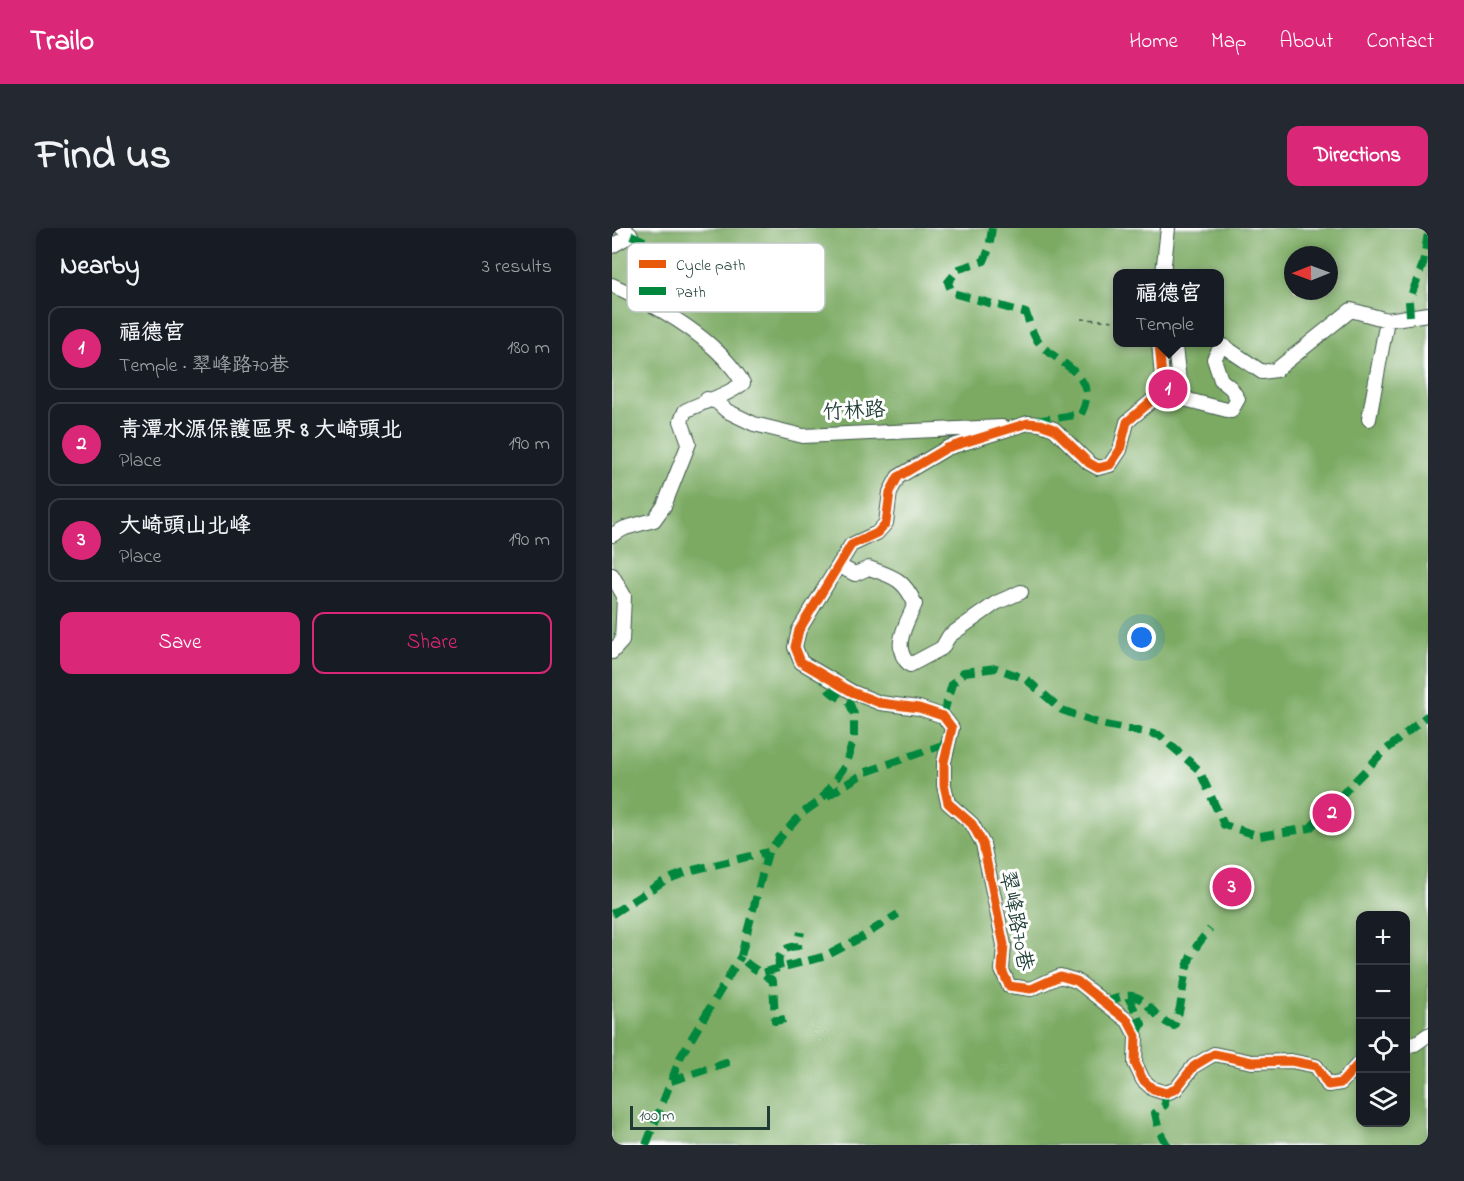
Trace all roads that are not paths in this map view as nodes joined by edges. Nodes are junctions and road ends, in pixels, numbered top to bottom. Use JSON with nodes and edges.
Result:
{"nodes":[{"id":1,"x":622,"y":228,"type":"edge"},
{"id":2,"x":1168,"y":228,"type":"edge"},
{"id":3,"x":612,"y":246,"type":"edge"},
{"id":4,"x":1163,"y":269,"type":"edge"},
{"id":5,"x":612,"y":285,"type":"edge"},
{"id":6,"x":627,"y":292,"type":"edge"},
{"id":7,"x":662,"y":312,"type":"edge"},
{"id":8,"x":1428,"y":314,"type":"edge"},
{"id":9,"x":1387,"y":320,"type":"junction"},
{"id":10,"x":1224,"y":346,"type":"edge"},
{"id":11,"x":1161,"y":347,"type":"edge"},
{"id":12,"x":1175,"y":347,"type":"edge"},
{"id":13,"x":1221,"y":347,"type":"edge"},
{"id":14,"x":707,"y":399,"type":"junction"},
{"id":15,"x":1369,"y":419,"type":"dead end"},
{"id":16,"x":1012,"y":428,"type":"junction"},
{"id":17,"x":612,"y":536,"type":"edge"},
{"id":18,"x":839,"y":566,"type":"junction"},
{"id":19,"x":612,"y":575,"type":"edge"},
{"id":20,"x":1021,"y":592,"type":"dead end"},
{"id":21,"x":612,"y":652,"type":"edge"},
{"id":22,"x":1428,"y":1035,"type":"edge"},
{"id":23,"x":1410,"y":1045,"type":"edge"},
{"id":24,"x":1356,"y":1066,"type":"edge"}],
"edges":[{"from":1,"to":3,"type":"street"},
{"from":2,"to":4,"type":"street"},
{"from":5,"to":6,"type":"street"},
{"from":7,"to":14,"type":"street"},
{"from":8,"to":9,"type":"street"},
{"from":9,"to":10,"type":"street"},
{"from":9,"to":15,"type":"street"},
{"from":11,"to":16,"type":"street","name":"翠峰路70巷"},
{"from":12,"to":13,"type":"street"},
{"from":14,"to":16,"type":"street","name":"竹林路"},
{"from":14,"to":17,"type":"street"},
{"from":16,"to":18,"type":"street","name":"翠峰路70巷"},
{"from":18,"to":20,"type":"street"},
{"from":18,"to":24,"type":"street","name":"翠峰路70巷"},
{"from":19,"to":21,"type":"street"},
{"from":22,"to":23,"type":"street"}]}
